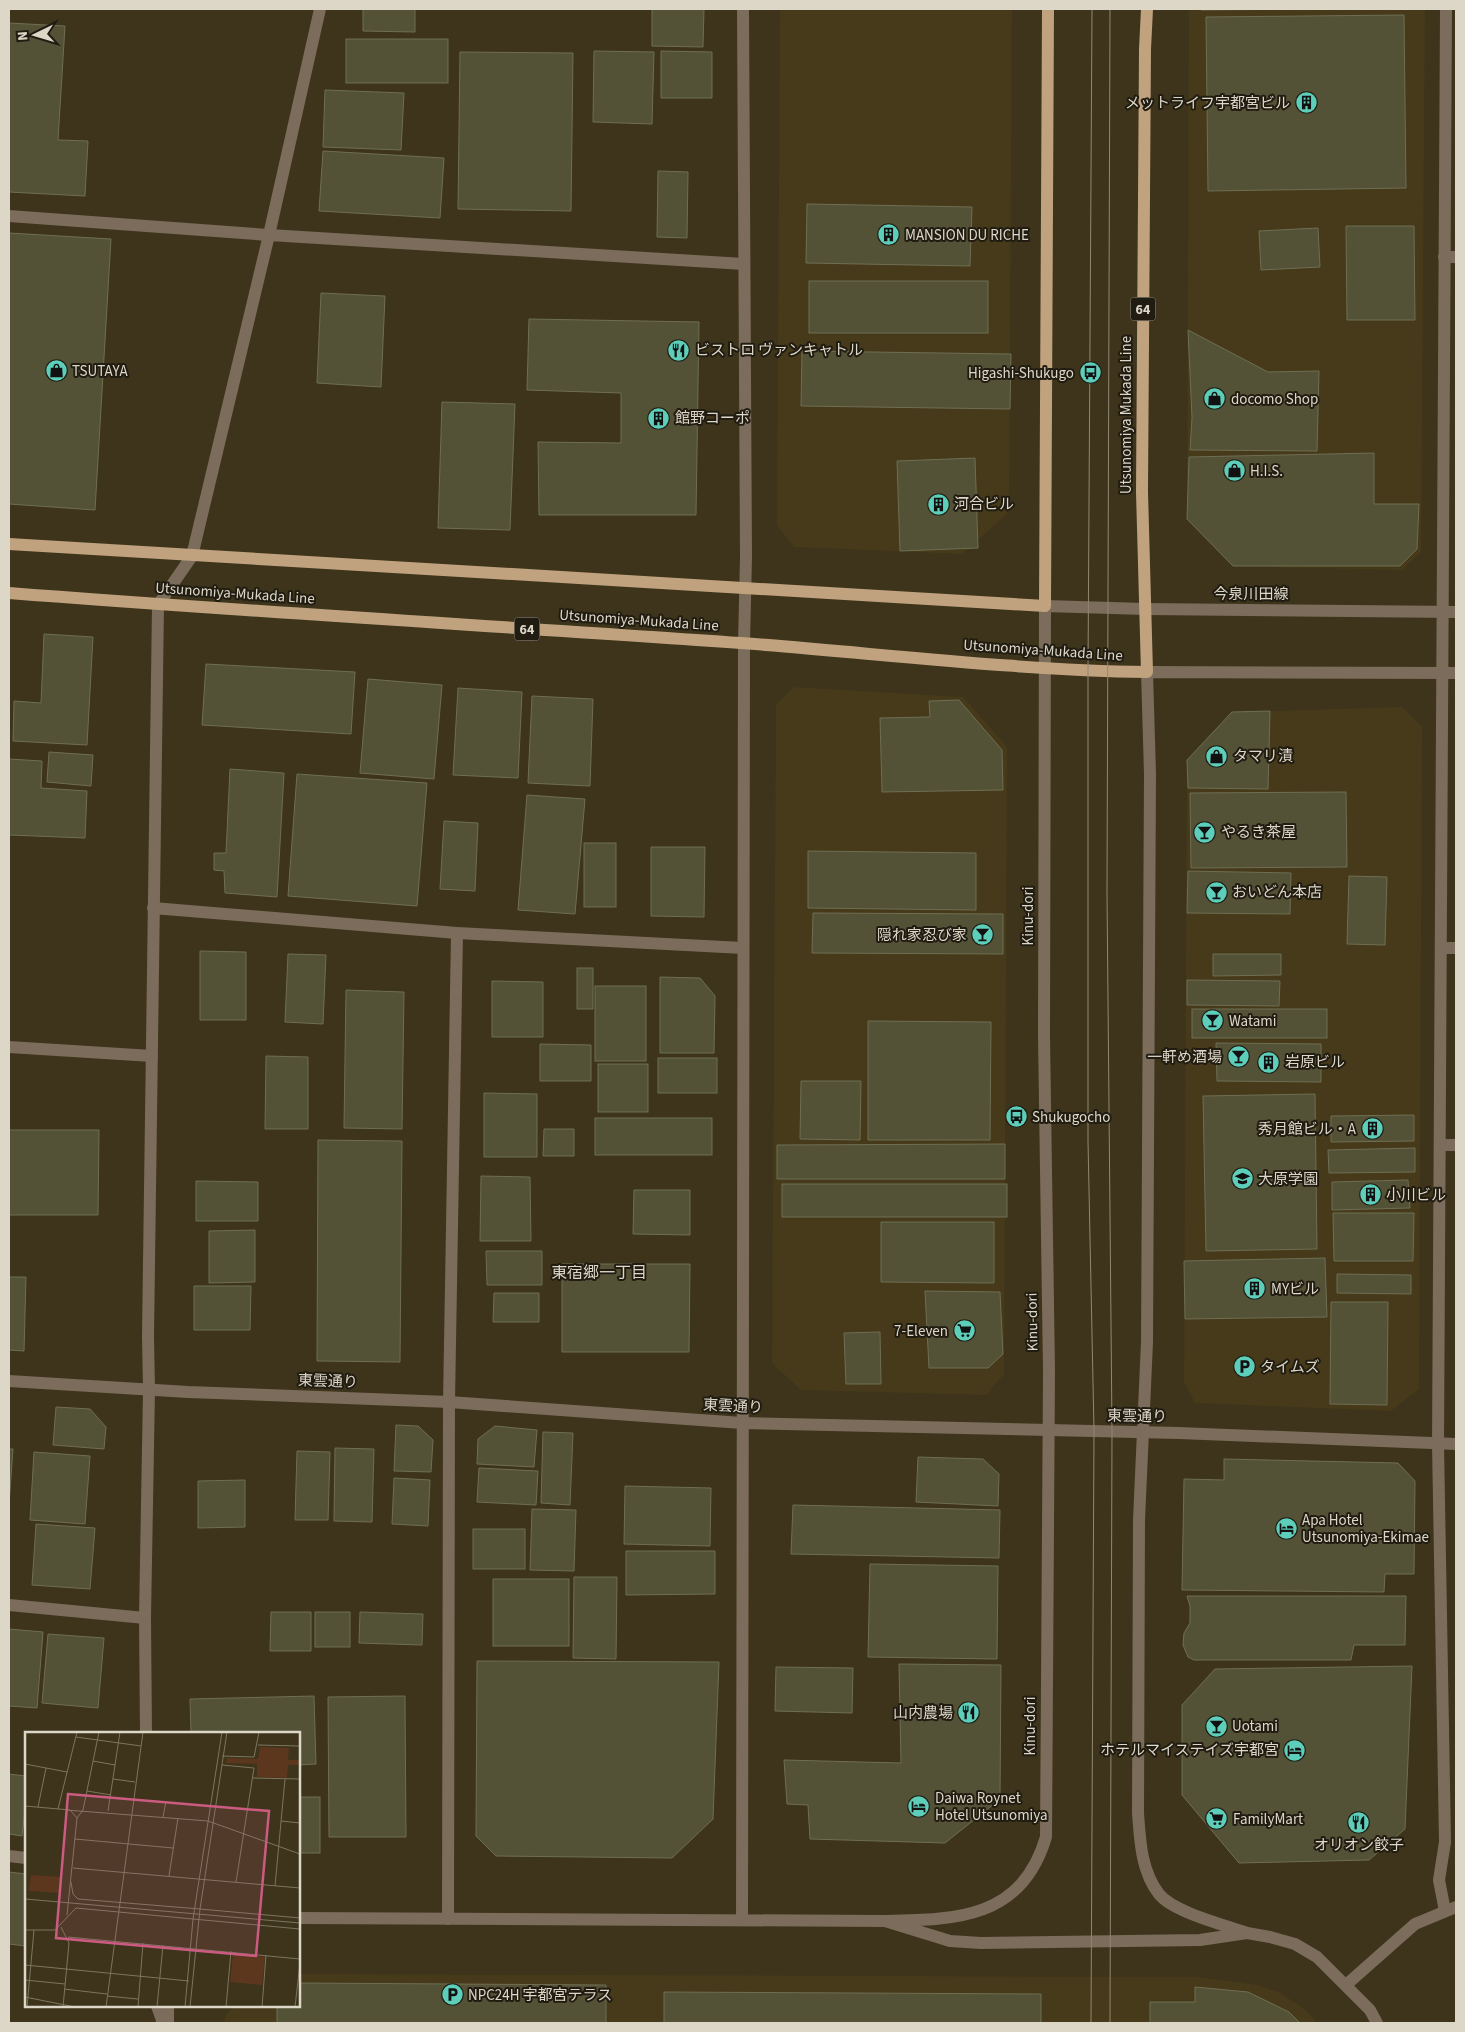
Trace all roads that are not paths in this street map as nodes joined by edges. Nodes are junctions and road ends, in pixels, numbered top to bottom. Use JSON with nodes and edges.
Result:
{"nodes":[{"id":1,"x":320,"y":9,"type":"edge"},
{"id":2,"x":743,"y":9,"type":"edge"},
{"id":3,"x":1048,"y":9,"type":"edge"},
{"id":4,"x":1147,"y":9,"type":"edge"},
{"id":5,"x":1446,"y":9,"type":"edge"},
{"id":6,"x":9,"y":216,"type":"edge"},
{"id":7,"x":269,"y":235,"type":"junction"},
{"id":8,"x":1450,"y":257,"type":"edge"},
{"id":9,"x":744,"y":264,"type":"junction"},
{"id":10,"x":9,"y":544,"type":"edge"},
{"id":11,"x":192,"y":556,"type":"junction"},
{"id":12,"x":746,"y":589,"type":"junction"},
{"id":13,"x":9,"y":593,"type":"edge"},
{"id":14,"x":158,"y":604,"type":"junction"},
{"id":15,"x":1045,"y":606,"type":"junction"},
{"id":16,"x":1145,"y":609,"type":"junction"},
{"id":17,"x":1443,"y":612,"type":"junction"},
{"id":18,"x":1456,"y":612,"type":"edge"},
{"id":19,"x":744,"y":644,"type":"junction"},
{"id":20,"x":1045,"y":670,"type":"junction"},
{"id":21,"x":1147,"y":672,"type":"junction"},
{"id":22,"x":1442,"y":673,"type":"junction"},
{"id":23,"x":1456,"y":673,"type":"edge"},
{"id":24,"x":153,"y":908,"type":"junction"},
{"id":25,"x":457,"y":933,"type":"junction"},
{"id":26,"x":743,"y":948,"type":"junction"},
{"id":27,"x":1441,"y":948,"type":"junction"},
{"id":28,"x":1456,"y":948,"type":"edge"},
{"id":29,"x":9,"y":1047,"type":"edge"},
{"id":30,"x":152,"y":1056,"type":"junction"},
{"id":31,"x":1440,"y":1145,"type":"junction"},
{"id":32,"x":1456,"y":1145,"type":"edge"},
{"id":33,"x":9,"y":1381,"type":"edge"},
{"id":34,"x":149,"y":1390,"type":"junction"},
{"id":35,"x":449,"y":1402,"type":"junction"},
{"id":36,"x":742,"y":1423,"type":"junction"},
{"id":37,"x":1048,"y":1430,"type":"junction"},
{"id":38,"x":1143,"y":1432,"type":"junction"},
{"id":39,"x":1438,"y":1444,"type":"junction"},
{"id":40,"x":1456,"y":1444,"type":"edge"},
{"id":41,"x":9,"y":1606,"type":"edge"},
{"id":42,"x":144,"y":1618,"type":"junction"},
{"id":43,"x":146,"y":1732,"type":"edge"},
{"id":44,"x":9,"y":1856,"type":"edge"},
{"id":45,"x":25,"y":1858,"type":"edge"},
{"id":46,"x":1451,"y":1909,"type":"edge"},
{"id":47,"x":300,"y":1918,"type":"edge"},
{"id":48,"x":448,"y":1919,"type":"junction"},
{"id":49,"x":742,"y":1919,"type":"junction"},
{"id":50,"x":885,"y":1921,"type":"junction"},
{"id":51,"x":1247,"y":1933,"type":"junction"},
{"id":52,"x":1346,"y":1985,"type":"junction"},
{"id":53,"x":157,"y":2007,"type":"edge"},
{"id":54,"x":168,"y":2007,"type":"edge"},
{"id":55,"x":163,"y":2023,"type":"edge"},
{"id":56,"x":168,"y":2023,"type":"edge"},
{"id":57,"x":1377,"y":2023,"type":"edge"}],
"edges":[{"from":1,"to":7,"type":"street"},
{"from":2,"to":9,"type":"street"},
{"from":3,"to":15,"type":"main road"},
{"from":4,"to":16,"type":"main road","name":"Utsunomiya Mukada Line","number":"64"},
{"from":5,"to":8,"type":"street"},
{"from":6,"to":7,"type":"street"},
{"from":7,"to":9,"type":"street"},
{"from":7,"to":11,"type":"street"},
{"from":8,"to":17,"type":"street"},
{"from":9,"to":12,"type":"street"},
{"from":10,"to":11,"type":"main road"},
{"from":11,"to":12,"type":"main road"},
{"from":11,"to":14,"type":"street"},
{"from":12,"to":15,"type":"main road"},
{"from":12,"to":19,"type":"street"},
{"from":13,"to":14,"type":"main road","name":"Utsunomiya-Mukada Line","number":"64"},
{"from":14,"to":19,"type":"main road","name":"Utsunomiya-Mukada Line","number":"64"},
{"from":14,"to":24,"type":"street"},
{"from":15,"to":16,"type":"street","name":"今泉川田線"},
{"from":15,"to":20,"type":"street","name":"Kinu-dori"},
{"from":16,"to":17,"type":"street","name":"今泉川田線"},
{"from":16,"to":21,"type":"main road","name":"Utsunomiya Mukada Line","number":"64"},
{"from":17,"to":18,"type":"street","name":"今泉川田線"},
{"from":17,"to":22,"type":"street"},
{"from":19,"to":20,"type":"main road","name":"Utsunomiya-Mukada Line","number":"64"},
{"from":19,"to":26,"type":"street"},
{"from":20,"to":21,"type":"main road","name":"Utsunomiya-Mukada Line","number":"64"},
{"from":20,"to":37,"type":"street","name":"Kinu-dori"},
{"from":21,"to":22,"type":"street"},
{"from":21,"to":38,"type":"street"},
{"from":22,"to":23,"type":"street"},
{"from":22,"to":27,"type":"street"},
{"from":24,"to":25,"type":"street"},
{"from":24,"to":30,"type":"street"},
{"from":25,"to":26,"type":"street"},
{"from":25,"to":35,"type":"street"},
{"from":26,"to":36,"type":"street"},
{"from":27,"to":28,"type":"street"},
{"from":27,"to":31,"type":"street"},
{"from":29,"to":30,"type":"street"},
{"from":30,"to":34,"type":"street"},
{"from":31,"to":32,"type":"street"},
{"from":31,"to":39,"type":"street"},
{"from":33,"to":34,"type":"street","name":"東雲通り"},
{"from":34,"to":35,"type":"street","name":"東雲通り"},
{"from":34,"to":42,"type":"street"},
{"from":35,"to":36,"type":"street","name":"東雲通り"},
{"from":35,"to":48,"type":"street"},
{"from":36,"to":37,"type":"street","name":"東雲通り"},
{"from":36,"to":49,"type":"street"},
{"from":37,"to":38,"type":"street","name":"東雲通り"},
{"from":37,"to":50,"type":"street","name":"Kinu-dori"},
{"from":38,"to":39,"type":"street","name":"東雲通り"},
{"from":38,"to":51,"type":"street"},
{"from":39,"to":40,"type":"street","name":"東雲通り"},
{"from":39,"to":46,"type":"street"},
{"from":41,"to":42,"type":"street"},
{"from":42,"to":43,"type":"street"},
{"from":44,"to":45,"type":"street"},
{"from":46,"to":52,"type":"street"},
{"from":47,"to":48,"type":"street"},
{"from":48,"to":49,"type":"street"},
{"from":49,"to":50,"type":"street"},
{"from":50,"to":51,"type":"street"},
{"from":51,"to":52,"type":"street"},
{"from":52,"to":57,"type":"street"},
{"from":53,"to":55,"type":"street"},
{"from":54,"to":56,"type":"street"}]}
